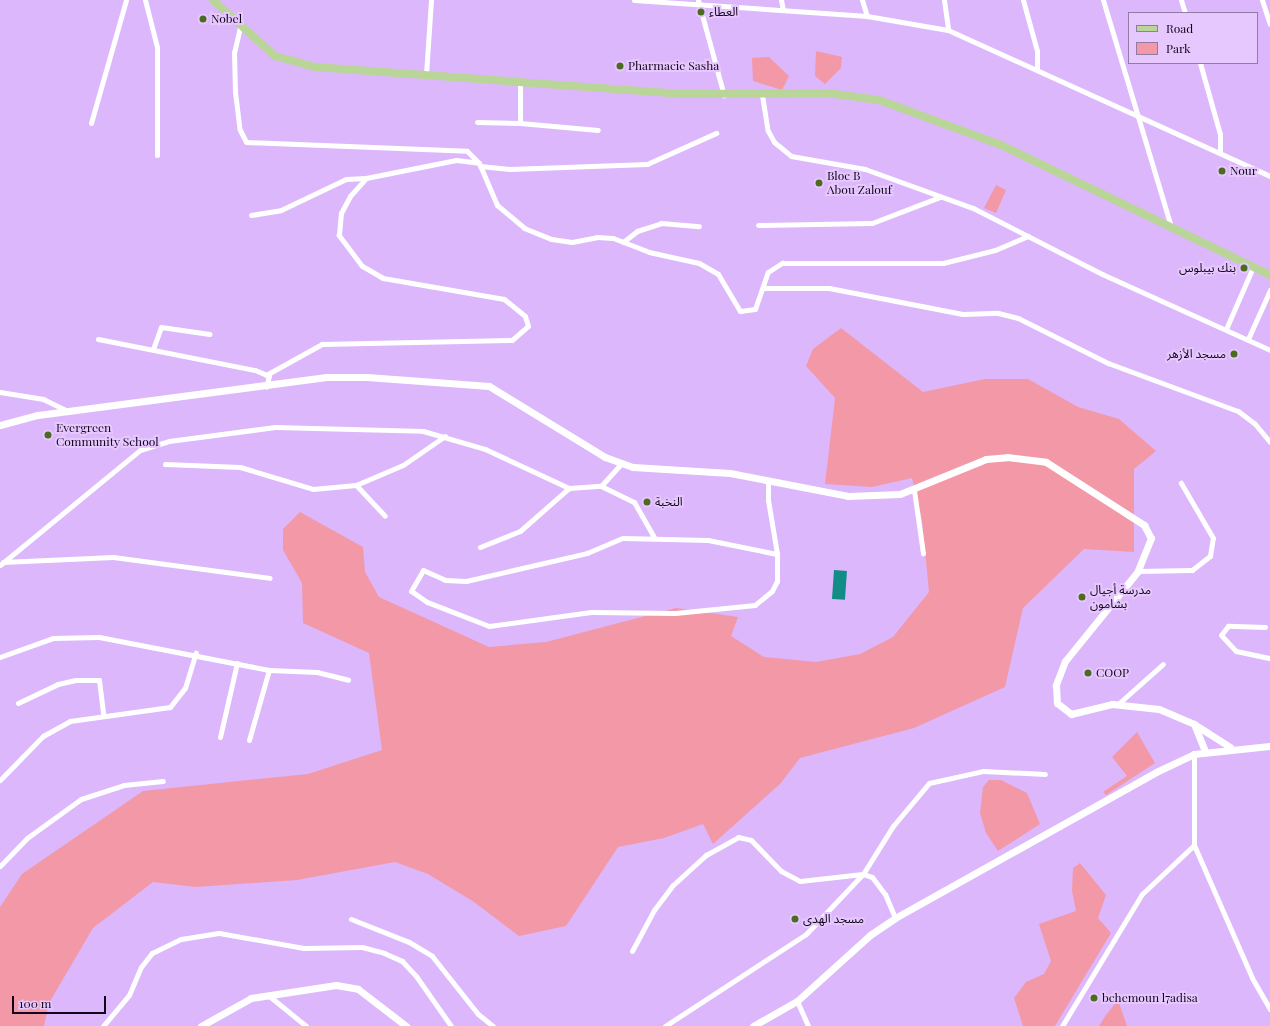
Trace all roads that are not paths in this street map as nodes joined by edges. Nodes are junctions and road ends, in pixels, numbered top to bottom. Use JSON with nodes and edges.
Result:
{"nodes":[{"id":1,"x":126,"y":0,"type":"edge"},
{"id":2,"x":145,"y":0,"type":"edge"},
{"id":3,"x":213,"y":0,"type":"edge"},
{"id":4,"x":431,"y":0,"type":"edge"},
{"id":5,"x":634,"y":0,"type":"edge"},
{"id":6,"x":781,"y":0,"type":"edge"},
{"id":7,"x":862,"y":0,"type":"edge"},
{"id":8,"x":944,"y":0,"type":"edge"},
{"id":9,"x":1023,"y":0,"type":"edge"},
{"id":10,"x":1103,"y":0,"type":"edge"},
{"id":11,"x":1181,"y":0,"type":"edge"},
{"id":12,"x":1262,"y":0,"type":"edge"},
{"id":13,"x":699,"y":2,"type":"edge"},
{"id":14,"x":783,"y":10,"type":"junction"},
{"id":15,"x":1185,"y":12,"type":"edge"},
{"id":16,"x":867,"y":16,"type":"junction"},
{"id":17,"x":1270,"y":24,"type":"edge"},
{"id":18,"x":240,"y":28,"type":"junction"},
{"id":19,"x":948,"y":30,"type":"junction"},
{"id":20,"x":1200,"y":64,"type":"edge"},
{"id":21,"x":1037,"y":69,"type":"junction"},
{"id":22,"x":426,"y":76,"type":"junction"},
{"id":23,"x":520,"y":83,"type":"junction"},
{"id":24,"x":762,"y":95,"type":"junction"},
{"id":25,"x":724,"y":96,"type":"junction"},
{"id":26,"x":1139,"y":116,"type":"junction"},
{"id":27,"x":477,"y":122,"type":"dead end"},
{"id":28,"x":91,"y":123,"type":"dead end"},
{"id":29,"x":520,"y":123,"type":"junction"},
{"id":30,"x":598,"y":130,"type":"dead end"},
{"id":31,"x":716,"y":133,"type":"dead end"},
{"id":32,"x":1220,"y":152,"type":"junction"},
{"id":33,"x":157,"y":155,"type":"dead end"},
{"id":34,"x":479,"y":164,"type":"junction"},
{"id":35,"x":1270,"y":176,"type":"edge"},
{"id":36,"x":366,"y":178,"type":"junction"},
{"id":37,"x":940,"y":196,"type":"junction"},
{"id":38,"x":251,"y":215,"type":"dead end"},
{"id":39,"x":758,"y":225,"type":"dead end"},
{"id":40,"x":699,"y":226,"type":"dead end"},
{"id":41,"x":1171,"y":230,"type":"junction"},
{"id":42,"x":1028,"y":236,"type":"junction"},
{"id":43,"x":623,"y":242,"type":"junction"},
{"id":44,"x":1253,"y":267,"type":"junction"},
{"id":45,"x":1270,"y":275,"type":"edge"},
{"id":46,"x":764,"y":288,"type":"junction"},
{"id":47,"x":1270,"y":290,"type":"edge"},
{"id":48,"x":1226,"y":329,"type":"junction"},
{"id":49,"x":209,"y":334,"type":"dead end"},
{"id":50,"x":98,"y":339,"type":"dead end"},
{"id":51,"x":1248,"y":339,"type":"junction"},
{"id":52,"x":153,"y":349,"type":"junction"},
{"id":53,"x":1270,"y":350,"type":"edge"},
{"id":54,"x":266,"y":375,"type":"junction"},
{"id":55,"x":265,"y":388,"type":"junction"},
{"id":56,"x":0,"y":392,"type":"edge"},
{"id":57,"x":68,"y":411,"type":"junction"},
{"id":58,"x":0,"y":425,"type":"edge"},
{"id":59,"x":445,"y":436,"type":"junction"},
{"id":60,"x":1270,"y":442,"type":"edge"},
{"id":61,"x":165,"y":464,"type":"dead end"},
{"id":62,"x":621,"y":464,"type":"junction"},
{"id":63,"x":768,"y":481,"type":"junction"},
{"id":64,"x":1181,"y":483,"type":"dead end"},
{"id":65,"x":356,"y":485,"type":"junction"},
{"id":66,"x":601,"y":486,"type":"junction"},
{"id":67,"x":569,"y":488,"type":"junction"},
{"id":68,"x":914,"y":490,"type":"junction"},
{"id":69,"x":385,"y":516,"type":"dead end"},
{"id":70,"x":654,"y":537,"type":"junction"},
{"id":71,"x":480,"y":547,"type":"dead end"},
{"id":72,"x":923,"y":553,"type":"dead end"},
{"id":73,"x":777,"y":554,"type":"junction"},
{"id":74,"x":1,"y":564,"type":"edge"},
{"id":75,"x":1138,"y":570,"type":"junction"},
{"id":76,"x":270,"y":578,"type":"dead end"},
{"id":77,"x":1265,"y":627,"type":"dead end"},
{"id":78,"x":196,"y":653,"type":"junction"},
{"id":79,"x":0,"y":657,"type":"edge"},
{"id":80,"x":1270,"y":658,"type":"edge"},
{"id":81,"x":237,"y":663,"type":"junction"},
{"id":82,"x":1164,"y":664,"type":"dead end"},
{"id":83,"x":269,"y":670,"type":"junction"},
{"id":84,"x":348,"y":680,"type":"dead end"},
{"id":85,"x":18,"y":703,"type":"dead end"},
{"id":86,"x":1118,"y":704,"type":"junction"},
{"id":87,"x":103,"y":715,"type":"junction"},
{"id":88,"x":1194,"y":724,"type":"junction"},
{"id":89,"x":220,"y":737,"type":"dead end"},
{"id":90,"x":249,"y":740,"type":"dead end"},
{"id":91,"x":1270,"y":746,"type":"edge"},
{"id":92,"x":1230,"y":747,"type":"junction"},
{"id":93,"x":1206,"y":751,"type":"junction"},
{"id":94,"x":1194,"y":754,"type":"junction"},
{"id":95,"x":1045,"y":774,"type":"dead end"},
{"id":96,"x":0,"y":780,"type":"edge"},
{"id":97,"x":162,"y":781,"type":"dead end"},
{"id":98,"x":1194,"y":845,"type":"junction"},
{"id":99,"x":0,"y":866,"type":"edge"},
{"id":100,"x":863,"y":874,"type":"junction"},
{"id":101,"x":895,"y":918,"type":"junction"},
{"id":102,"x":351,"y":919,"type":"dead end"},
{"id":103,"x":632,"y":951,"type":"dead end"},
{"id":104,"x":266,"y":994,"type":"junction"},
{"id":105,"x":797,"y":1001,"type":"junction"},
{"id":106,"x":1270,"y":1009,"type":"edge"},
{"id":107,"x":104,"y":1026,"type":"edge"},
{"id":108,"x":201,"y":1026,"type":"edge"},
{"id":109,"x":306,"y":1026,"type":"edge"},
{"id":110,"x":406,"y":1026,"type":"edge"},
{"id":111,"x":451,"y":1026,"type":"edge"},
{"id":112,"x":493,"y":1026,"type":"edge"},
{"id":113,"x":665,"y":1026,"type":"edge"},
{"id":114,"x":753,"y":1026,"type":"edge"},
{"id":115,"x":808,"y":1026,"type":"edge"},
{"id":116,"x":1062,"y":1026,"type":"edge"}],
"edges":[{"from":1,"to":28,"type":"street"},
{"from":2,"to":33,"type":"street"},
{"from":3,"to":18,"type":"main road"},
{"from":4,"to":22,"type":"street"},
{"from":5,"to":13,"type":"street"},
{"from":6,"to":14,"type":"street"},
{"from":7,"to":16,"type":"street"},
{"from":8,"to":19,"type":"street"},
{"from":9,"to":21,"type":"street"},
{"from":10,"to":26,"type":"street"},
{"from":11,"to":15,"type":"street"},
{"from":12,"to":17,"type":"street"},
{"from":13,"to":14,"type":"street"},
{"from":13,"to":25,"type":"street"},
{"from":14,"to":16,"type":"street"},
{"from":16,"to":19,"type":"street"},
{"from":18,"to":22,"type":"main road"},
{"from":18,"to":34,"type":"street"},
{"from":19,"to":21,"type":"street"},
{"from":20,"to":32,"type":"street"},
{"from":21,"to":26,"type":"street"},
{"from":22,"to":23,"type":"main road"},
{"from":23,"to":25,"type":"main road"},
{"from":23,"to":29,"type":"street"},
{"from":24,"to":25,"type":"main road"},
{"from":24,"to":37,"type":"street"},
{"from":24,"to":41,"type":"main road"},
{"from":26,"to":32,"type":"street"},
{"from":26,"to":41,"type":"street"},
{"from":27,"to":29,"type":"street"},
{"from":29,"to":30,"type":"street"},
{"from":31,"to":34,"type":"street"},
{"from":32,"to":35,"type":"street"},
{"from":34,"to":36,"type":"street"},
{"from":34,"to":43,"type":"street"},
{"from":36,"to":38,"type":"street"},
{"from":36,"to":54,"type":"street"},
{"from":37,"to":39,"type":"street"},
{"from":37,"to":42,"type":"street"},
{"from":40,"to":43,"type":"street"},
{"from":41,"to":44,"type":"main road"},
{"from":42,"to":46,"type":"street"},
{"from":42,"to":48,"type":"street"},
{"from":43,"to":46,"type":"street"},
{"from":44,"to":45,"type":"main road"},
{"from":44,"to":48,"type":"street"},
{"from":46,"to":60,"type":"street"},
{"from":47,"to":51,"type":"street"},
{"from":48,"to":51,"type":"street"},
{"from":49,"to":52,"type":"street"},
{"from":50,"to":52,"type":"street"},
{"from":51,"to":53,"type":"street"},
{"from":52,"to":54,"type":"street"},
{"from":54,"to":55,"type":"street"},
{"from":55,"to":57,"type":"street"},
{"from":55,"to":62,"type":"street"},
{"from":56,"to":57,"type":"street"},
{"from":57,"to":58,"type":"street"},
{"from":59,"to":65,"type":"street"},
{"from":59,"to":67,"type":"street"},
{"from":59,"to":74,"type":"street"},
{"from":61,"to":65,"type":"street"},
{"from":62,"to":63,"type":"street"},
{"from":62,"to":66,"type":"street"},
{"from":63,"to":68,"type":"street"},
{"from":63,"to":73,"type":"street"},
{"from":64,"to":75,"type":"street"},
{"from":65,"to":69,"type":"street"},
{"from":66,"to":67,"type":"street"},
{"from":66,"to":70,"type":"street"},
{"from":67,"to":71,"type":"street"},
{"from":68,"to":72,"type":"street"},
{"from":68,"to":75,"type":"street"},
{"from":70,"to":73,"type":"street"},
{"from":70,"to":73,"type":"street"},
{"from":74,"to":76,"type":"street"},
{"from":75,"to":86,"type":"street"},
{"from":77,"to":80,"type":"street"},
{"from":78,"to":79,"type":"street"},
{"from":78,"to":81,"type":"street"},
{"from":78,"to":87,"type":"street"},
{"from":81,"to":83,"type":"street"},
{"from":81,"to":89,"type":"street"},
{"from":82,"to":86,"type":"street"},
{"from":83,"to":84,"type":"street"},
{"from":83,"to":90,"type":"street"},
{"from":85,"to":87,"type":"street"},
{"from":86,"to":88,"type":"street"},
{"from":87,"to":96,"type":"street"},
{"from":88,"to":92,"type":"street"},
{"from":88,"to":93,"type":"street"},
{"from":91,"to":92,"type":"street"},
{"from":92,"to":93,"type":"street"},
{"from":93,"to":94,"type":"street"},
{"from":94,"to":98,"type":"street"},
{"from":94,"to":101,"type":"street"},
{"from":95,"to":100,"type":"street"},
{"from":97,"to":99,"type":"street"},
{"from":98,"to":106,"type":"street"},
{"from":98,"to":116,"type":"street"},
{"from":100,"to":101,"type":"street"},
{"from":100,"to":103,"type":"street"},
{"from":100,"to":113,"type":"street"},
{"from":101,"to":105,"type":"street"},
{"from":102,"to":112,"type":"street"},
{"from":104,"to":108,"type":"street"},
{"from":104,"to":109,"type":"street"},
{"from":104,"to":110,"type":"street"},
{"from":105,"to":114,"type":"street"},
{"from":105,"to":115,"type":"street"},
{"from":107,"to":111,"type":"street"}]}
